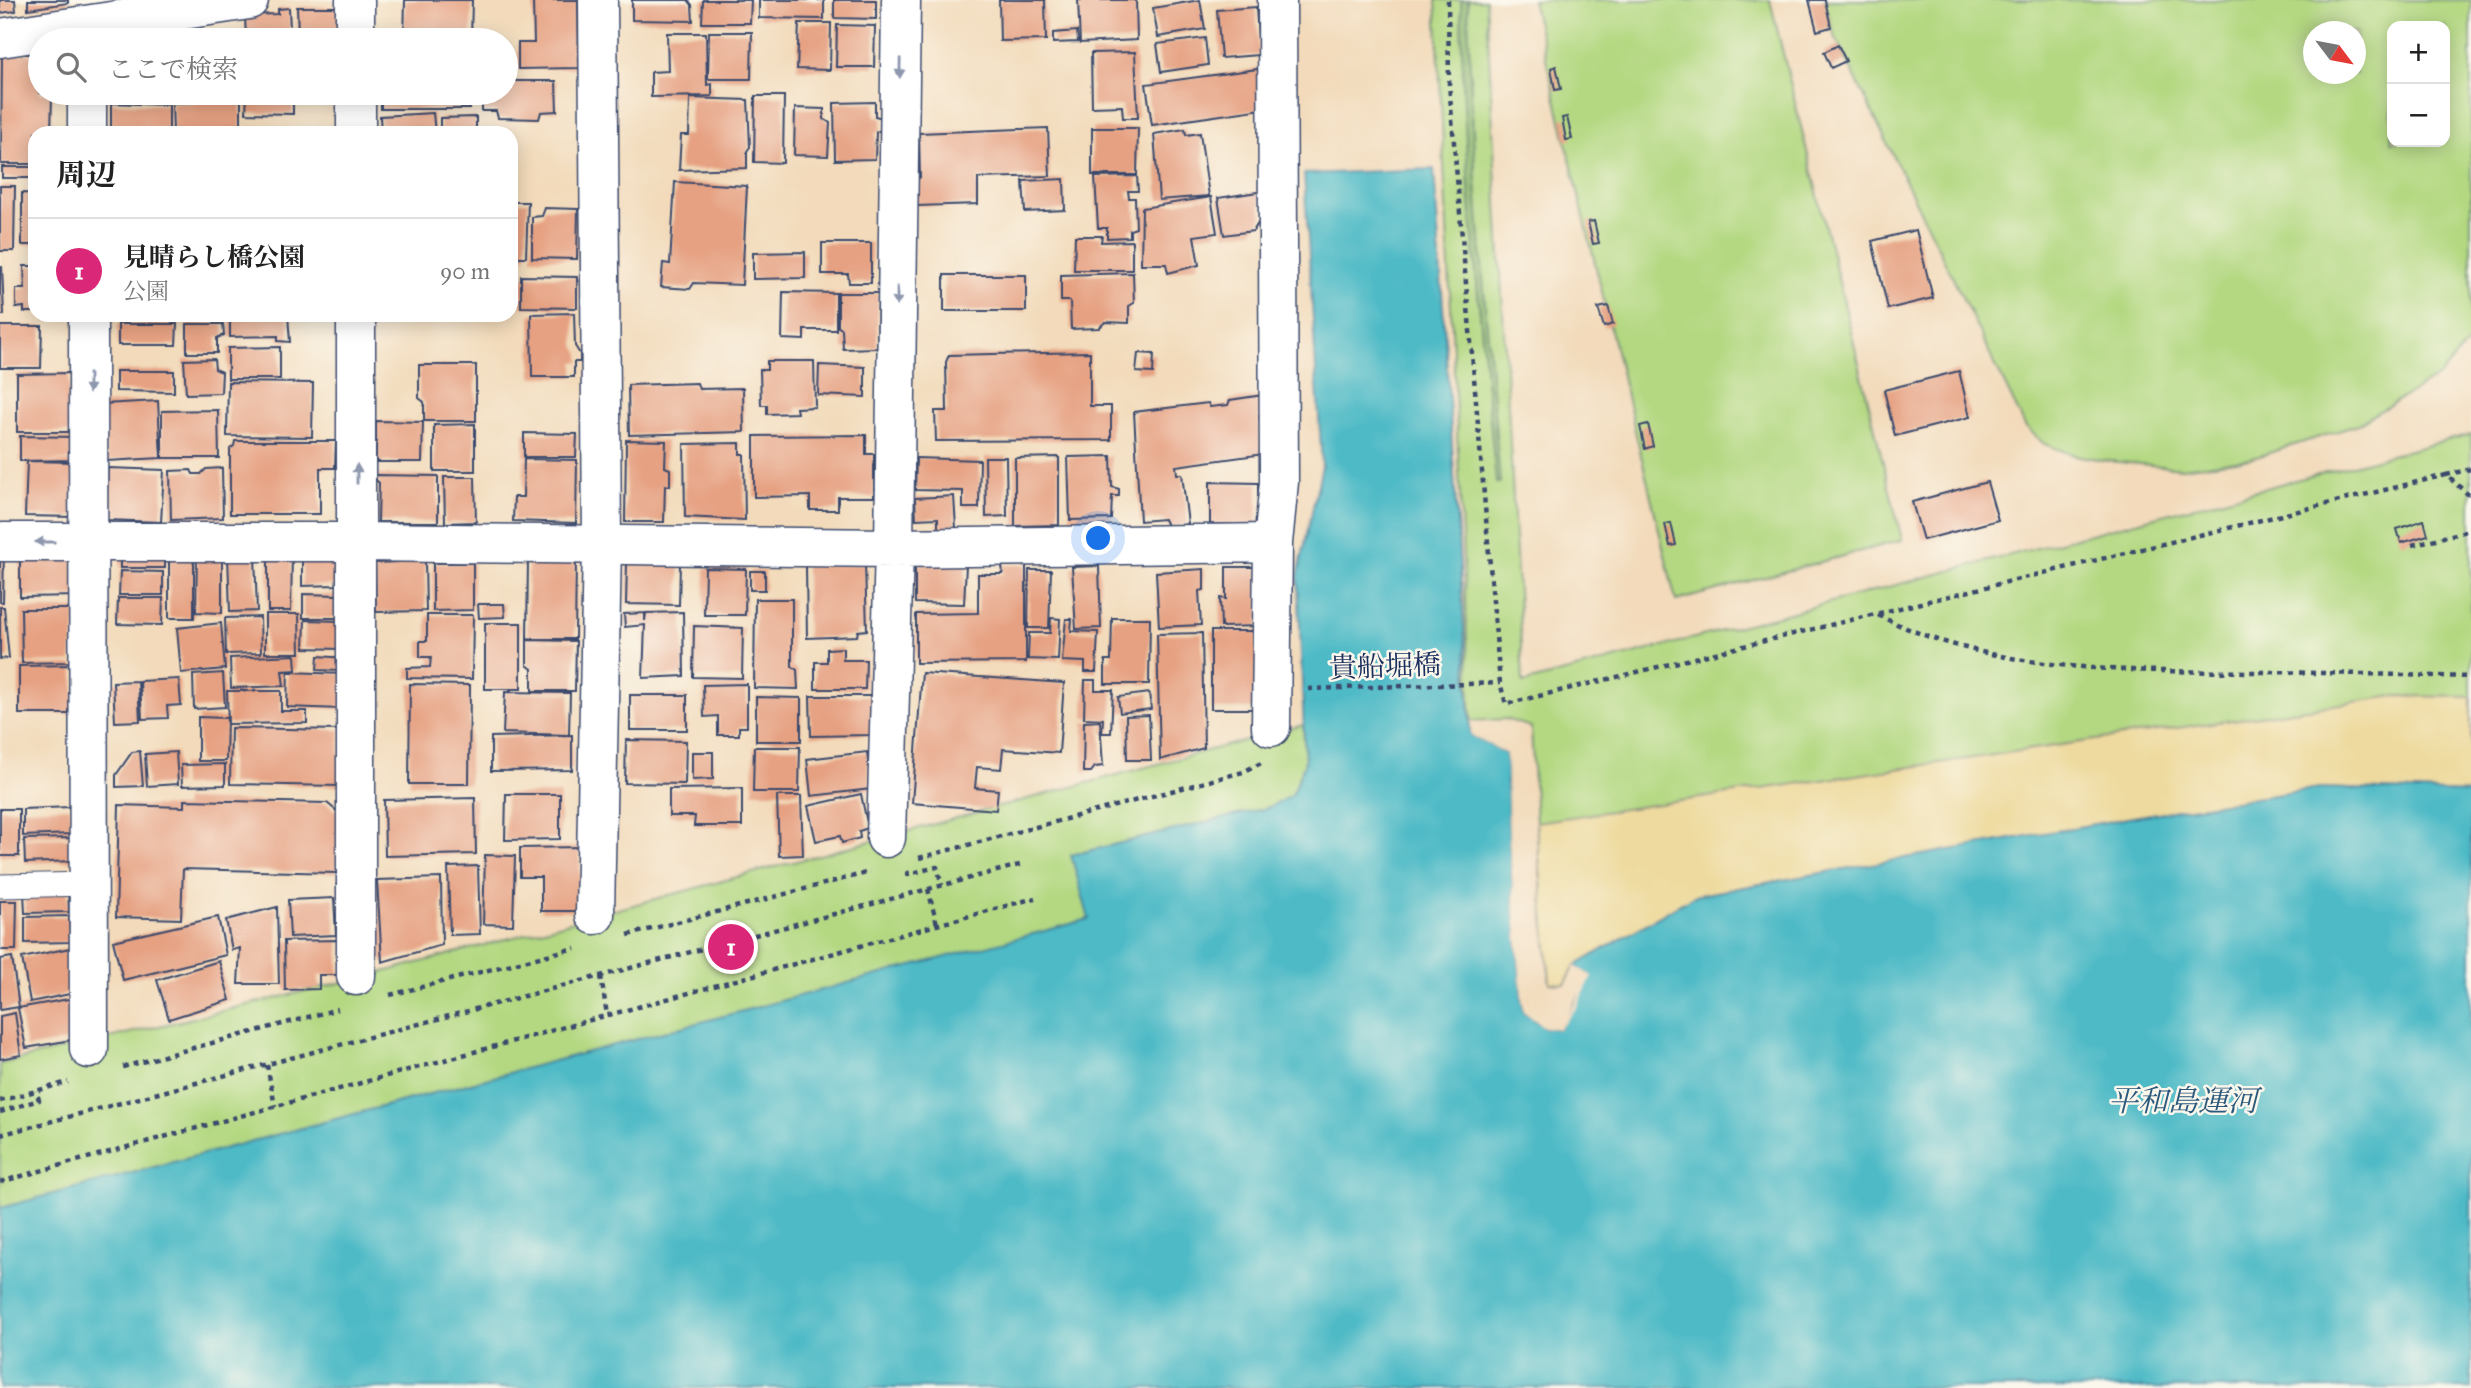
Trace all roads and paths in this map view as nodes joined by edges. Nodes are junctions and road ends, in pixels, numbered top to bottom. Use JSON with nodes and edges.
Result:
{"nodes":[{"id":1,"x":249,"y":0,"type":"edge"},
{"id":2,"x":355,"y":0,"type":"edge"},
{"id":3,"x":598,"y":0,"type":"edge"},
{"id":4,"x":901,"y":0,"type":"edge"},
{"id":5,"x":1277,"y":0,"type":"edge"},
{"id":6,"x":1448,"y":0,"type":"edge"},
{"id":7,"x":86,"y":22,"type":"edge"},
{"id":8,"x":52,"y":28,"type":"edge"},
{"id":9,"x":355,"y":28,"type":"edge"},
{"id":10,"x":28,"y":32,"type":"edge"},
{"id":11,"x":0,"y":37,"type":"edge"},
{"id":12,"x":87,"y":105,"type":"edge"},
{"id":13,"x":355,"y":105,"type":"edge"},
{"id":14,"x":87,"y":126,"type":"edge"},
{"id":15,"x":356,"y":126,"type":"edge"},
{"id":16,"x":88,"y":322,"type":"edge"},
{"id":17,"x":356,"y":322,"type":"edge"},
{"id":18,"x":2471,"y":469,"type":"edge"},
{"id":19,"x":2446,"y":475,"type":"junction"},
{"id":20,"x":2471,"y":497,"type":"edge"},
{"id":21,"x":2471,"y":530,"type":"edge"},
{"id":22,"x":89,"y":541,"type":"junction"},
{"id":23,"x":0,"y":542,"type":"edge"},
{"id":24,"x":358,"y":542,"type":"junction"},
{"id":25,"x":602,"y":544,"type":"junction"},
{"id":26,"x":1273,"y":544,"type":"junction"},
{"id":27,"x":2412,"y":545,"type":"dead end"},
{"id":28,"x":894,"y":548,"type":"junction"},
{"id":29,"x":1877,"y":615,"type":"junction"},
{"id":30,"x":2471,"y":677,"type":"edge"},
{"id":31,"x":1500,"y":683,"type":"junction"},
{"id":32,"x":1271,"y":708,"type":"junction"},
{"id":33,"x":889,"y":856,"type":"junction"},
{"id":34,"x":918,"y":858,"type":"dead end"},
{"id":35,"x":1023,"y":864,"type":"dead end"},
{"id":36,"x":89,"y":884,"type":"junction"},
{"id":37,"x":942,"y":885,"type":"junction"},
{"id":38,"x":0,"y":886,"type":"edge"},
{"id":39,"x":929,"y":889,"type":"junction"},
{"id":40,"x":1035,"y":898,"type":"dead end"},
{"id":41,"x":937,"y":924,"type":"junction"},
{"id":42,"x":601,"y":932,"type":"junction"},
{"id":43,"x":601,"y":976,"type":"junction"},
{"id":44,"x":353,"y":991,"type":"joint"},
{"id":45,"x":389,"y":996,"type":"dead end"},
{"id":46,"x":607,"y":1015,"type":"junction"},
{"id":47,"x":267,"y":1065,"type":"junction"},
{"id":48,"x":91,"y":1066,"type":"junction"},
{"id":49,"x":36,"y":1091,"type":"junction"},
{"id":50,"x":0,"y":1101,"type":"edge"},
{"id":51,"x":275,"y":1106,"type":"junction"},
{"id":52,"x":0,"y":1112,"type":"edge"},
{"id":53,"x":0,"y":1135,"type":"edge"},
{"id":54,"x":0,"y":1182,"type":"edge"}],
"edges":[{"from":1,"to":7,"type":"street"},
{"from":2,"to":9,"type":"street"},
{"from":3,"to":25,"type":"street"},
{"from":4,"to":28,"type":"street","one_way":true},
{"from":5,"to":26,"type":"street"},
{"from":6,"to":31,"type":"path"},
{"from":7,"to":8,"type":"street"},
{"from":10,"to":11,"type":"street"},
{"from":12,"to":14,"type":"street"},
{"from":13,"to":15,"type":"street"},
{"from":16,"to":22,"type":"street","one_way":true},
{"from":24,"to":17,"type":"street","one_way":true},
{"from":18,"to":19,"type":"path"},
{"from":19,"to":20,"type":"path"},
{"from":19,"to":29,"type":"path"},
{"from":21,"to":27,"type":"path"},
{"from":22,"to":23,"type":"street","one_way":true},
{"from":22,"to":24,"type":"street"},
{"from":22,"to":36,"type":"street"},
{"from":24,"to":25,"type":"street"},
{"from":24,"to":44,"type":"street"},
{"from":25,"to":28,"type":"street"},
{"from":25,"to":42,"type":"street"},
{"from":26,"to":28,"type":"street"},
{"from":26,"to":32,"type":"street"},
{"from":28,"to":33,"type":"street"},
{"from":29,"to":30,"type":"path"},
{"from":29,"to":31,"type":"path"},
{"from":31,"to":32,"type":"path","name":"貴船堀橋"},
{"from":32,"to":34,"type":"path"},
{"from":33,"to":37,"type":"path"},
{"from":33,"to":42,"type":"path"},
{"from":35,"to":37,"type":"path"},
{"from":36,"to":38,"type":"lane"},
{"from":36,"to":48,"type":"street"},
{"from":37,"to":39,"type":"path"},
{"from":39,"to":41,"type":"path"},
{"from":39,"to":43,"type":"path"},
{"from":40,"to":41,"type":"path"},
{"from":41,"to":46,"type":"path"},
{"from":42,"to":45,"type":"path"},
{"from":43,"to":46,"type":"path"},
{"from":43,"to":47,"type":"path"},
{"from":44,"to":48,"type":"path"},
{"from":46,"to":51,"type":"path"},
{"from":47,"to":51,"type":"path"},
{"from":47,"to":53,"type":"path"},
{"from":48,"to":49,"type":"path"},
{"from":49,"to":50,"type":"path"},
{"from":49,"to":52,"type":"path"},
{"from":51,"to":54,"type":"path"}]}
